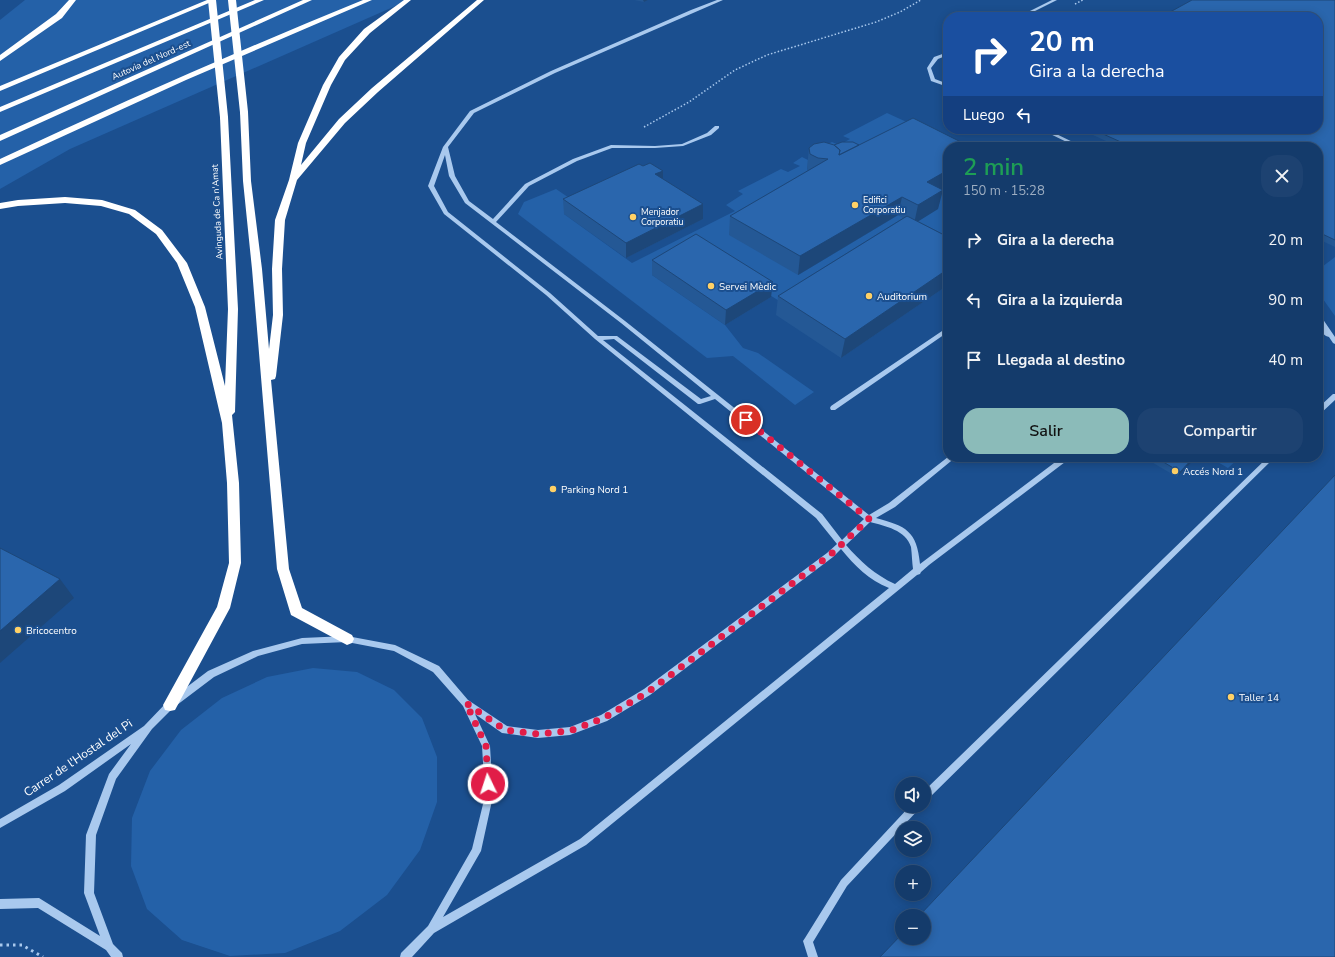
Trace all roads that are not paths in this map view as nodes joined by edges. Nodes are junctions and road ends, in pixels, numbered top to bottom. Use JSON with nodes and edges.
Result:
{"nodes":[{"id":1,"x":73,"y":0,"type":"edge"},
{"id":2,"x":213,"y":0,"type":"edge"},
{"id":3,"x":232,"y":0,"type":"edge"},
{"id":4,"x":261,"y":0,"type":"edge"},
{"id":5,"x":309,"y":0,"type":"edge"},
{"id":6,"x":369,"y":0,"type":"edge"},
{"id":7,"x":408,"y":0,"type":"edge"},
{"id":8,"x":481,"y":0,"type":"edge"},
{"id":9,"x":721,"y":0,"type":"edge"},
{"id":10,"x":1054,"y":0,"type":"edge"},
{"id":11,"x":1030,"y":12,"type":"edge"},
{"id":12,"x":943,"y":55,"type":"edge"},
{"id":13,"x":0,"y":59,"type":"edge"},
{"id":14,"x":943,"y":84,"type":"edge"},
{"id":15,"x":0,"y":89,"type":"edge"},
{"id":16,"x":0,"y":110,"type":"edge"},
{"id":17,"x":717,"y":127,"type":"dead end"},
{"id":18,"x":1053,"y":134,"type":"edge"},
{"id":19,"x":0,"y":138,"type":"edge"},
{"id":20,"x":1070,"y":142,"type":"edge"},
{"id":21,"x":445,"y":147,"type":"junction"},
{"id":22,"x":0,"y":162,"type":"edge"},
{"id":23,"x":293,"y":180,"type":"junction"},
{"id":24,"x":0,"y":206,"type":"edge"},
{"id":25,"x":493,"y":222,"type":"junction"},
{"id":26,"x":1323,"y":324,"type":"edge"},
{"id":27,"x":1323,"y":331,"type":"edge"},
{"id":28,"x":943,"y":332,"type":"edge"},
{"id":29,"x":597,"y":338,"type":"junction"},
{"id":30,"x":1334,"y":341,"type":"edge"},
{"id":31,"x":1335,"y":396,"type":"edge"},
{"id":32,"x":715,"y":397,"type":"junction"},
{"id":33,"x":268,"y":405,"type":"junction"},
{"id":34,"x":1323,"y":407,"type":"edge"},
{"id":35,"x":833,"y":408,"type":"dead end"},
{"id":36,"x":228,"y":423,"type":"junction"},
{"id":37,"x":947,"y":462,"type":"edge"},
{"id":38,"x":1060,"y":462,"type":"edge"},
{"id":39,"x":1267,"y":462,"type":"edge"},
{"id":40,"x":869,"y":519,"type":"junction"},
{"id":41,"x":842,"y":543,"type":"junction"},
{"id":42,"x":917,"y":572,"type":"junction"},
{"id":43,"x":896,"y":588,"type":"junction"},
{"id":44,"x":347,"y":639,"type":"junction"},
{"id":45,"x":466,"y":703,"type":"junction"},
{"id":46,"x":170,"y":705,"type":"junction"},
{"id":47,"x":149,"y":726,"type":"junction"},
{"id":48,"x":931,"y":790,"type":"edge"},
{"id":49,"x":909,"y":813,"type":"edge"},
{"id":50,"x":0,"y":824,"type":"edge"},
{"id":51,"x":0,"y":904,"type":"edge"},
{"id":52,"x":431,"y":929,"type":"junction"},
{"id":53,"x":109,"y":948,"type":"junction"},
{"id":54,"x":118,"y":957,"type":"edge"},
{"id":55,"x":405,"y":957,"type":"edge"},
{"id":56,"x":813,"y":957,"type":"edge"}],
"edges":[{"from":1,"to":13,"type":"highway"},
{"from":2,"to":15,"type":"highway"},
{"from":2,"to":36,"type":"highway","name":"Avinguda de Ca n'Amat","bridge":true},
{"from":3,"to":33,"type":"highway","bridge":true},
{"from":4,"to":16,"type":"highway","name":"Autovia del Nord-est"},
{"from":5,"to":19,"type":"highway","name":"Autovia del Nord-est"},
{"from":6,"to":22,"type":"highway"},
{"from":7,"to":23,"type":"highway"},
{"from":8,"to":23,"type":"highway"},
{"from":9,"to":21,"type":"street"},
{"from":10,"to":11,"type":"street"},
{"from":12,"to":14,"type":"street"},
{"from":17,"to":25,"type":"street"},
{"from":18,"to":20,"type":"street"},
{"from":21,"to":25,"type":"street"},
{"from":21,"to":29,"type":"street"},
{"from":23,"to":33,"type":"highway"},
{"from":24,"to":36,"type":"highway"},
{"from":25,"to":32,"type":"street"},
{"from":26,"to":30,"type":"street"},
{"from":27,"to":30,"type":"street"},
{"from":28,"to":35,"type":"street"},
{"from":29,"to":32,"type":"street"},
{"from":29,"to":41,"type":"street"},
{"from":31,"to":34,"type":"street"},
{"from":32,"to":40,"type":"street"},
{"from":33,"to":44,"type":"highway"},
{"from":36,"to":46,"type":"highway"},
{"from":37,"to":40,"type":"street"},
{"from":38,"to":42,"type":"street"},
{"from":39,"to":48,"type":"street"},
{"from":40,"to":41,"type":"street"},
{"from":40,"to":42,"type":"street"},
{"from":41,"to":43,"type":"street"},
{"from":41,"to":45,"type":"street"},
{"from":42,"to":43,"type":"street"},
{"from":43,"to":52,"type":"street"},
{"from":44,"to":45,"type":"street"},
{"from":44,"to":46,"type":"street"},
{"from":45,"to":52,"type":"street"},
{"from":46,"to":47,"type":"street"},
{"from":47,"to":50,"type":"street","name":"Carrer de l'Hostal del Pi"},
{"from":47,"to":53,"type":"street"},
{"from":49,"to":56,"type":"street"},
{"from":51,"to":53,"type":"street"},
{"from":52,"to":55,"type":"street"},
{"from":53,"to":54,"type":"street"}]}
